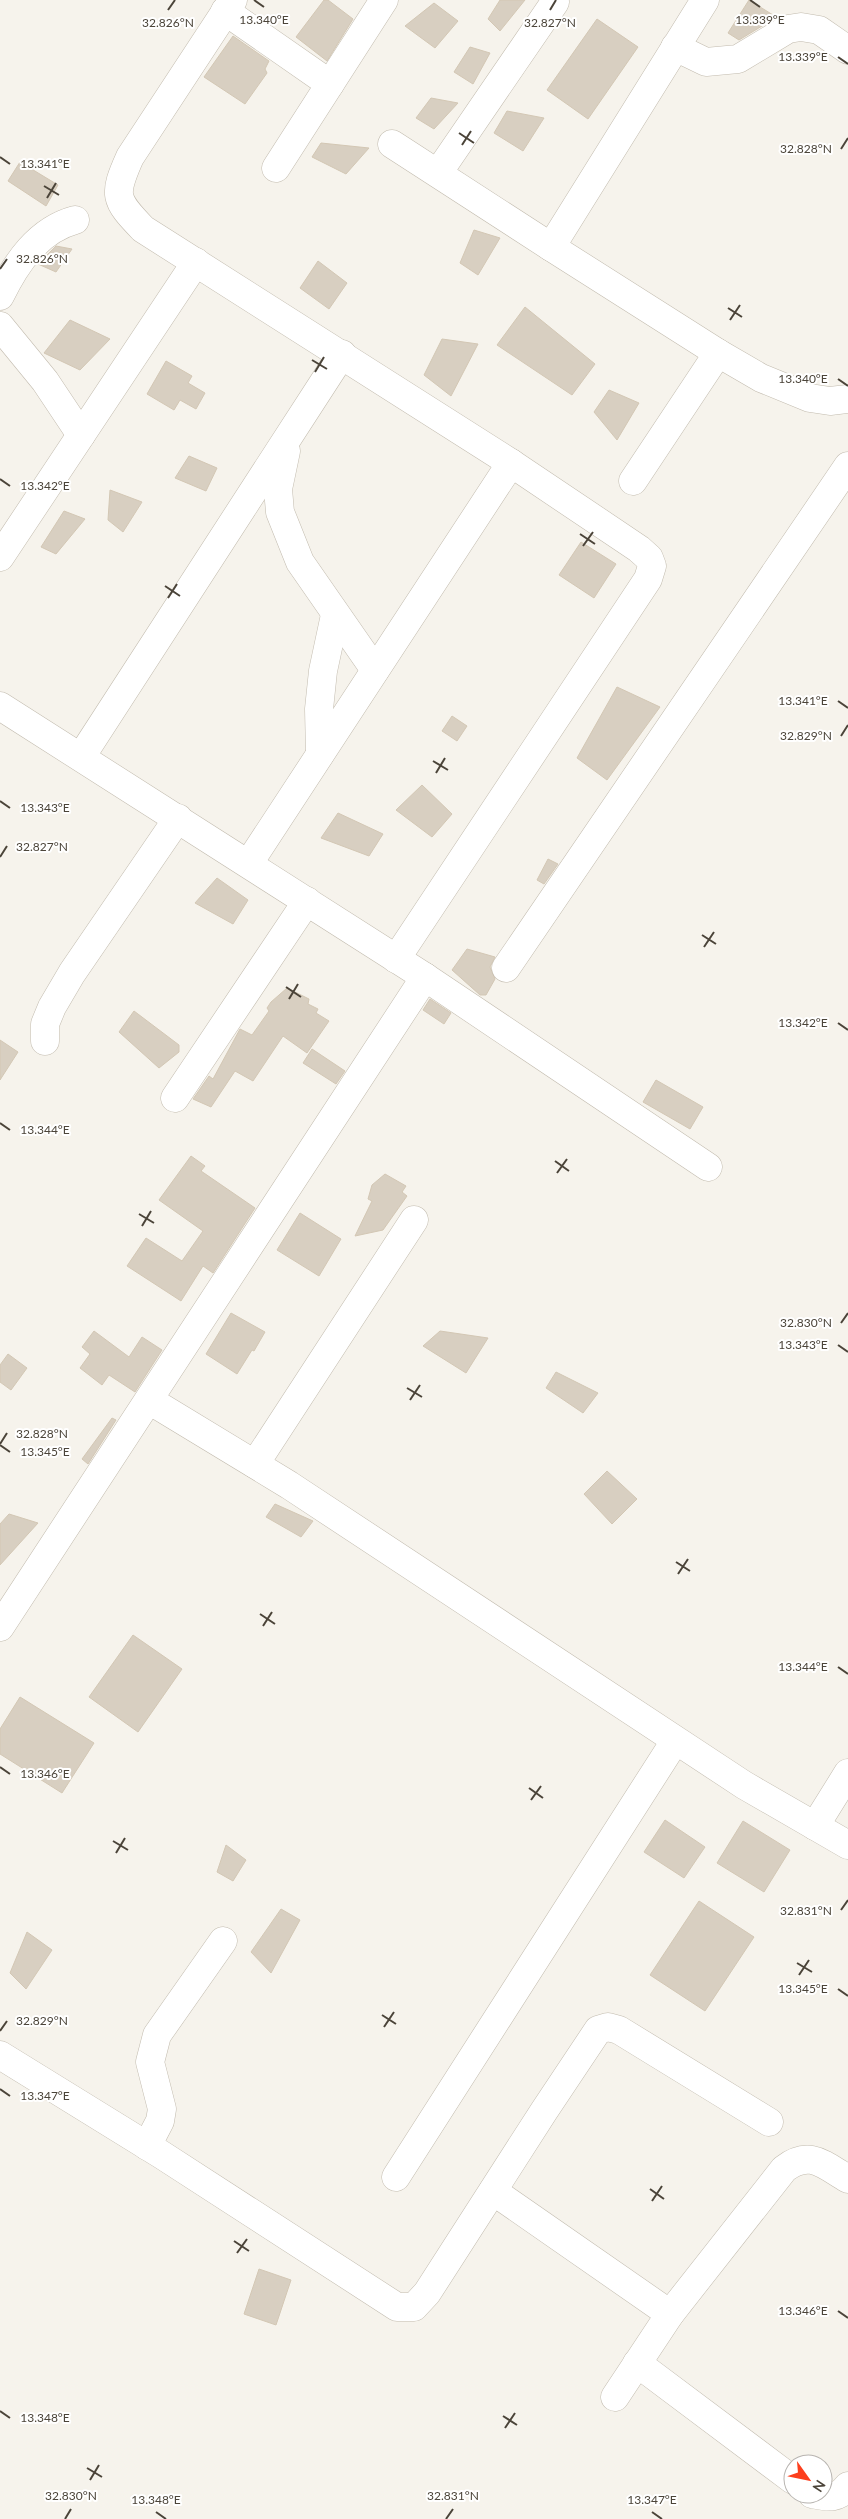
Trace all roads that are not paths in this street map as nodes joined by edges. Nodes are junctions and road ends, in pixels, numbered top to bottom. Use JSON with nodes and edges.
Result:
{"nodes":[{"id":1,"x":384,"y":0,"type":"edge"},
{"id":2,"x":704,"y":0,"type":"edge"},
{"id":3,"x":555,"y":2,"type":"dead end"},
{"id":4,"x":229,"y":6,"type":"edge"},
{"id":5,"x":675,"y":47,"type":"junction"},
{"id":6,"x":848,"y":50,"type":"edge"},
{"id":7,"x":330,"y":84,"type":"junction"},
{"id":8,"x":392,"y":144,"type":"dead end"},
{"id":9,"x":276,"y":168,"type":"dead end"},
{"id":10,"x":438,"y":173,"type":"junction"},
{"id":11,"x":75,"y":220,"type":"dead end"},
{"id":12,"x":551,"y":247,"type":"junction"},
{"id":13,"x":196,"y":262,"type":"junction"},
{"id":14,"x":0,"y":296,"type":"edge"},
{"id":15,"x":0,"y":326,"type":"edge"},
{"id":16,"x":718,"y":353,"type":"junction"},
{"id":17,"x":342,"y":354,"type":"junction"},
{"id":18,"x":848,"y":399,"type":"edge"},
{"id":19,"x":290,"y":434,"type":"junction"},
{"id":20,"x":81,"y":435,"type":"junction"},
{"id":21,"x":511,"y":463,"type":"junction"},
{"id":22,"x":848,"y":466,"type":"edge"},
{"id":23,"x":633,"y":481,"type":"dead end"},
{"id":24,"x":0,"y":557,"type":"edge"},
{"id":25,"x":335,"y":615,"type":"junction"},
{"id":26,"x":374,"y":670,"type":"junction"},
{"id":27,"x":0,"y":706,"type":"edge"},
{"id":28,"x":320,"y":754,"type":"junction"},
{"id":29,"x":81,"y":757,"type":"junction"},
{"id":30,"x":178,"y":818,"type":"junction"},
{"id":31,"x":248,"y":863,"type":"junction"},
{"id":32,"x":307,"y":900,"type":"junction"},
{"id":33,"x":396,"y":959,"type":"junction"},
{"id":34,"x":506,"y":968,"type":"dead end"},
{"id":35,"x":425,"y":977,"type":"junction"},
{"id":36,"x":45,"y":1040,"type":"dead end"},
{"id":37,"x":175,"y":1098,"type":"dead end"},
{"id":38,"x":708,"y":1167,"type":"dead end"},
{"id":39,"x":414,"y":1220,"type":"dead end"},
{"id":40,"x":148,"y":1400,"type":"junction"},
{"id":41,"x":255,"y":1464,"type":"junction"},
{"id":42,"x":0,"y":1627,"type":"edge"},
{"id":43,"x":675,"y":1741,"type":"junction"},
{"id":44,"x":848,"y":1773,"type":"edge"},
{"id":45,"x":815,"y":1826,"type":"junction"},
{"id":46,"x":848,"y":1845,"type":"edge"},
{"id":47,"x":223,"y":1941,"type":"dead end"},
{"id":48,"x":0,"y":2055,"type":"edge"},
{"id":49,"x":770,"y":2122,"type":"dead end"},
{"id":50,"x":147,"y":2146,"type":"junction"},
{"id":51,"x":396,"y":2177,"type":"dead end"},
{"id":52,"x":848,"y":2179,"type":"edge"},
{"id":53,"x":493,"y":2191,"type":"junction"},
{"id":54,"x":670,"y":2314,"type":"junction"},
{"id":55,"x":637,"y":2363,"type":"junction"},
{"id":56,"x":615,"y":2396,"type":"dead end"},
{"id":57,"x":783,"y":2472,"type":"edge"},
{"id":58,"x":848,"y":2486,"type":"edge"},
{"id":59,"x":833,"y":2498,"type":"edge"}],
"edges":[{"from":1,"to":7,"type":"street"},
{"from":2,"to":5,"type":"street"},
{"from":3,"to":10,"type":"street"},
{"from":4,"to":7,"type":"street"},
{"from":4,"to":13,"type":"street"},
{"from":5,"to":6,"type":"street"},
{"from":5,"to":12,"type":"street"},
{"from":7,"to":9,"type":"street"},
{"from":8,"to":10,"type":"street"},
{"from":10,"to":12,"type":"street"},
{"from":11,"to":14,"type":"street"},
{"from":12,"to":16,"type":"street"},
{"from":13,"to":17,"type":"street"},
{"from":13,"to":20,"type":"street"},
{"from":15,"to":20,"type":"street"},
{"from":16,"to":18,"type":"street"},
{"from":16,"to":23,"type":"street"},
{"from":17,"to":19,"type":"street"},
{"from":17,"to":21,"type":"street"},
{"from":19,"to":25,"type":"street"},
{"from":19,"to":29,"type":"street"},
{"from":20,"to":24,"type":"street"},
{"from":21,"to":26,"type":"street"},
{"from":21,"to":33,"type":"street"},
{"from":22,"to":34,"type":"street"},
{"from":25,"to":26,"type":"street"},
{"from":25,"to":28,"type":"street"},
{"from":26,"to":28,"type":"street"},
{"from":27,"to":29,"type":"street"},
{"from":28,"to":31,"type":"street"},
{"from":29,"to":30,"type":"street"},
{"from":30,"to":31,"type":"street"},
{"from":30,"to":36,"type":"street"},
{"from":31,"to":32,"type":"street"},
{"from":32,"to":33,"type":"street"},
{"from":32,"to":37,"type":"street"},
{"from":33,"to":35,"type":"street"},
{"from":35,"to":38,"type":"street"},
{"from":35,"to":40,"type":"street"},
{"from":39,"to":41,"type":"street"},
{"from":40,"to":41,"type":"street"},
{"from":40,"to":42,"type":"street"},
{"from":41,"to":43,"type":"street"},
{"from":43,"to":45,"type":"street"},
{"from":43,"to":51,"type":"street"},
{"from":44,"to":45,"type":"street"},
{"from":45,"to":46,"type":"street"},
{"from":47,"to":50,"type":"street"},
{"from":48,"to":50,"type":"street"},
{"from":49,"to":53,"type":"street"},
{"from":50,"to":53,"type":"street"},
{"from":52,"to":54,"type":"street"},
{"from":53,"to":54,"type":"street"},
{"from":54,"to":55,"type":"street"},
{"from":55,"to":56,"type":"street"},
{"from":55,"to":57,"type":"street"},
{"from":58,"to":59,"type":"street"}]}
